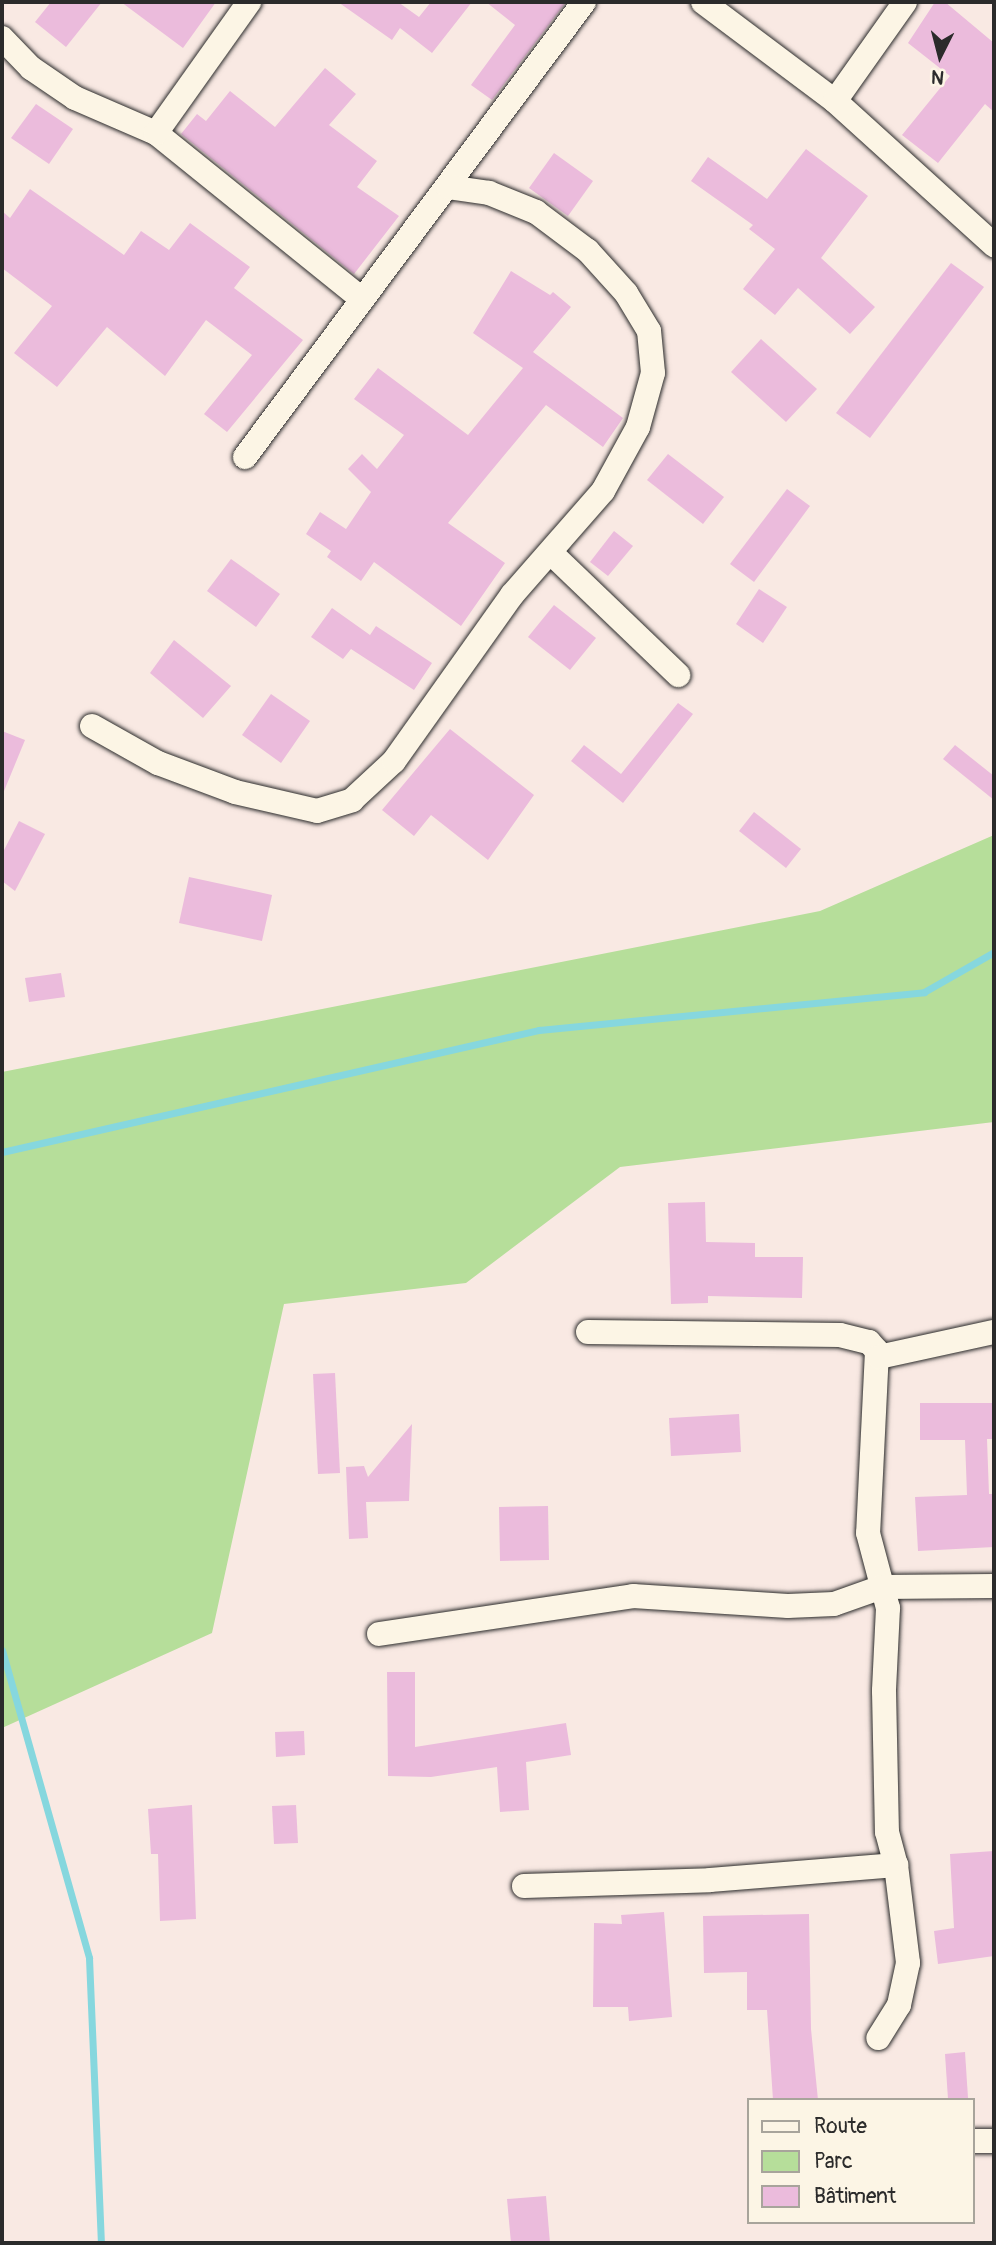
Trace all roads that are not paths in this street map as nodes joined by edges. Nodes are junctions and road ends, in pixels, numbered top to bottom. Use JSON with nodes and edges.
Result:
{"nodes":[{"id":1,"x":249,"y":2,"type":"edge"},
{"id":2,"x":584,"y":2,"type":"edge"},
{"id":3,"x":703,"y":2,"type":"edge"},
{"id":4,"x":905,"y":2,"type":"edge"},
{"id":5,"x":2,"y":38,"type":"edge"},
{"id":6,"x":835,"y":101,"type":"junction"},
{"id":7,"x":156,"y":133,"type":"junction"},
{"id":8,"x":448,"y":187,"type":"junction"},
{"id":9,"x":994,"y":245,"type":"edge"},
{"id":10,"x":362,"y":299,"type":"junction"},
{"id":11,"x":246,"y":457,"type":"dead end"},
{"id":12,"x":552,"y":554,"type":"junction"},
{"id":13,"x":678,"y":675,"type":"dead end"},
{"id":14,"x":92,"y":726,"type":"dead end"},
{"id":15,"x":588,"y":1332,"type":"dead end"},
{"id":16,"x":994,"y":1332,"type":"edge"},
{"id":17,"x":879,"y":1357,"type":"junction"},
{"id":18,"x":994,"y":1586,"type":"edge"},
{"id":19,"x":882,"y":1587,"type":"junction"},
{"id":20,"x":379,"y":1634,"type":"dead end"},
{"id":21,"x":896,"y":1865,"type":"junction"},
{"id":22,"x":524,"y":1886,"type":"dead end"},
{"id":23,"x":878,"y":2038,"type":"dead end"},
{"id":24,"x":975,"y":2141,"type":"edge"},
{"id":25,"x":994,"y":2141,"type":"edge"}],
"edges":[{"from":1,"to":7,"type":"street"},
{"from":2,"to":8,"type":"street"},
{"from":3,"to":6,"type":"street"},
{"from":4,"to":6,"type":"street"},
{"from":5,"to":7,"type":"street"},
{"from":6,"to":9,"type":"street"},
{"from":7,"to":10,"type":"street"},
{"from":8,"to":10,"type":"street"},
{"from":8,"to":12,"type":"street"},
{"from":10,"to":11,"type":"street"},
{"from":12,"to":13,"type":"street"},
{"from":12,"to":14,"type":"street"},
{"from":15,"to":17,"type":"street"},
{"from":16,"to":17,"type":"street"},
{"from":17,"to":19,"type":"street"},
{"from":18,"to":19,"type":"street"},
{"from":19,"to":20,"type":"street"},
{"from":19,"to":21,"type":"street"},
{"from":21,"to":22,"type":"street"},
{"from":21,"to":23,"type":"street"},
{"from":24,"to":25,"type":"street"}]}
